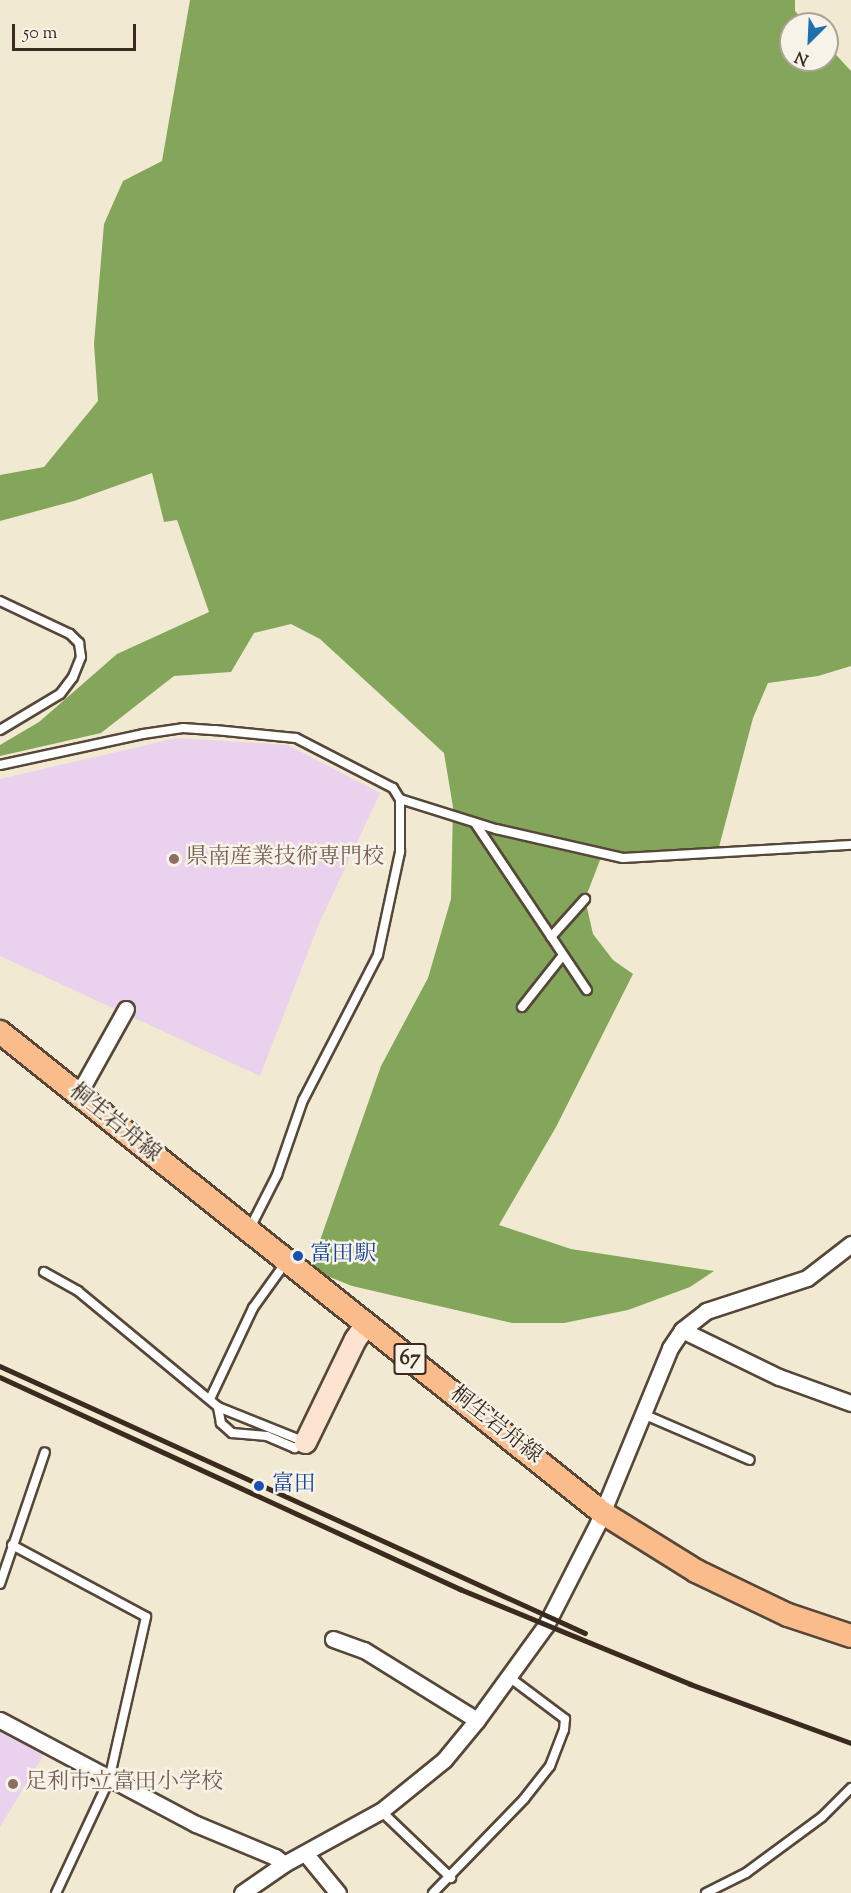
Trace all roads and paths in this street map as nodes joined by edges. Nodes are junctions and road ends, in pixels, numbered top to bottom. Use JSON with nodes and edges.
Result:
{"nodes":[{"id":1,"x":0,"y":601,"type":"edge"},
{"id":2,"x":0,"y":730,"type":"edge"},
{"id":3,"x":0,"y":765,"type":"edge"},
{"id":4,"x":400,"y":799,"type":"junction"},
{"id":5,"x":475,"y":823,"type":"junction"},
{"id":6,"x":851,"y":845,"type":"edge"},
{"id":7,"x":585,"y":899,"type":"dead end"},
{"id":8,"x":551,"y":937,"type":"junction"},
{"id":9,"x":563,"y":955,"type":"junction"},
{"id":10,"x":587,"y":990,"type":"dead end"},
{"id":11,"x":522,"y":1007,"type":"dead end"},
{"id":12,"x":126,"y":1009,"type":"dead end"},
{"id":13,"x":0,"y":1032,"type":"edge"},
{"id":14,"x":75,"y":1092,"type":"junction"},
{"id":15,"x":248,"y":1232,"type":"junction"},
{"id":16,"x":851,"y":1244,"type":"edge"},
{"id":17,"x":286,"y":1262,"type":"junction"},
{"id":18,"x":44,"y":1272,"type":"dead end"},
{"id":19,"x":366,"y":1324,"type":"junction"},
{"id":20,"x":682,"y":1330,"type":"junction"},
{"id":21,"x":210,"y":1399,"type":"junction"},
{"id":22,"x":851,"y":1402,"type":"edge"},
{"id":23,"x":218,"y":1407,"type":"junction"},
{"id":24,"x":643,"y":1414,"type":"junction"},
{"id":25,"x":305,"y":1442,"type":"junction"},
{"id":26,"x":45,"y":1452,"type":"dead end"},
{"id":27,"x":750,"y":1460,"type":"dead end"},
{"id":28,"x":603,"y":1513,"type":"junction"},
{"id":29,"x":12,"y":1545,"type":"junction"},
{"id":30,"x":0,"y":1584,"type":"edge"},
{"id":31,"x":851,"y":1636,"type":"edge"},
{"id":32,"x":333,"y":1639,"type":"dead end"},
{"id":33,"x":509,"y":1677,"type":"junction"},
{"id":34,"x":0,"y":1720,"type":"edge"},
{"id":35,"x":477,"y":1720,"type":"junction"},
{"id":36,"x":110,"y":1780,"type":"junction"},
{"id":37,"x":851,"y":1788,"type":"edge"},
{"id":38,"x":381,"y":1811,"type":"junction"},
{"id":39,"x":305,"y":1853,"type":"junction"},
{"id":40,"x":284,"y":1864,"type":"junction"},
{"id":41,"x":451,"y":1878,"type":"junction"},
{"id":42,"x":56,"y":1893,"type":"edge"},
{"id":43,"x":242,"y":1893,"type":"edge"},
{"id":44,"x":338,"y":1893,"type":"edge"},
{"id":45,"x":433,"y":1893,"type":"edge"},
{"id":46,"x":706,"y":1893,"type":"edge"}],
"edges":[{"from":1,"to":2,"type":"lane"},
{"from":3,"to":4,"type":"lane"},
{"from":4,"to":5,"type":"lane"},
{"from":4,"to":15,"type":"lane"},
{"from":5,"to":6,"type":"lane"},
{"from":5,"to":8,"type":"lane"},
{"from":7,"to":8,"type":"lane"},
{"from":8,"to":9,"type":"lane"},
{"from":9,"to":10,"type":"lane"},
{"from":9,"to":11,"type":"lane"},
{"from":12,"to":14,"type":"street"},
{"from":13,"to":14,"type":"main road","name":"桐生岩舟線","number":"67"},
{"from":14,"to":15,"type":"main road","name":"桐生岩舟線","number":"67"},
{"from":15,"to":17,"type":"main road","name":"桐生岩舟線","number":"67"},
{"from":16,"to":20,"type":"street"},
{"from":17,"to":19,"type":"main road","name":"桐生岩舟線","number":"67"},
{"from":17,"to":21,"type":"lane"},
{"from":18,"to":21,"type":"lane"},
{"from":19,"to":25,"type":"main road"},
{"from":19,"to":28,"type":"main road","name":"桐生岩舟線","number":"67"},
{"from":20,"to":22,"type":"street"},
{"from":20,"to":24,"type":"street"},
{"from":21,"to":23,"type":"lane"},
{"from":23,"to":25,"type":"lane"},
{"from":23,"to":25,"type":"lane"},
{"from":24,"to":27,"type":"lane"},
{"from":24,"to":28,"type":"street"},
{"from":26,"to":29,"type":"lane"},
{"from":28,"to":31,"type":"main road","name":"桐生岩舟線","number":"67"},
{"from":28,"to":33,"type":"street"},
{"from":29,"to":30,"type":"lane"},
{"from":29,"to":36,"type":"lane"},
{"from":32,"to":35,"type":"street"},
{"from":33,"to":35,"type":"street"},
{"from":33,"to":41,"type":"lane"},
{"from":34,"to":36,"type":"street"},
{"from":35,"to":38,"type":"street"},
{"from":36,"to":40,"type":"street"},
{"from":36,"to":42,"type":"lane"},
{"from":37,"to":46,"type":"lane"},
{"from":38,"to":39,"type":"street"},
{"from":38,"to":41,"type":"lane"},
{"from":39,"to":40,"type":"street"},
{"from":39,"to":44,"type":"street"},
{"from":40,"to":43,"type":"street"},
{"from":41,"to":45,"type":"lane"}]}
